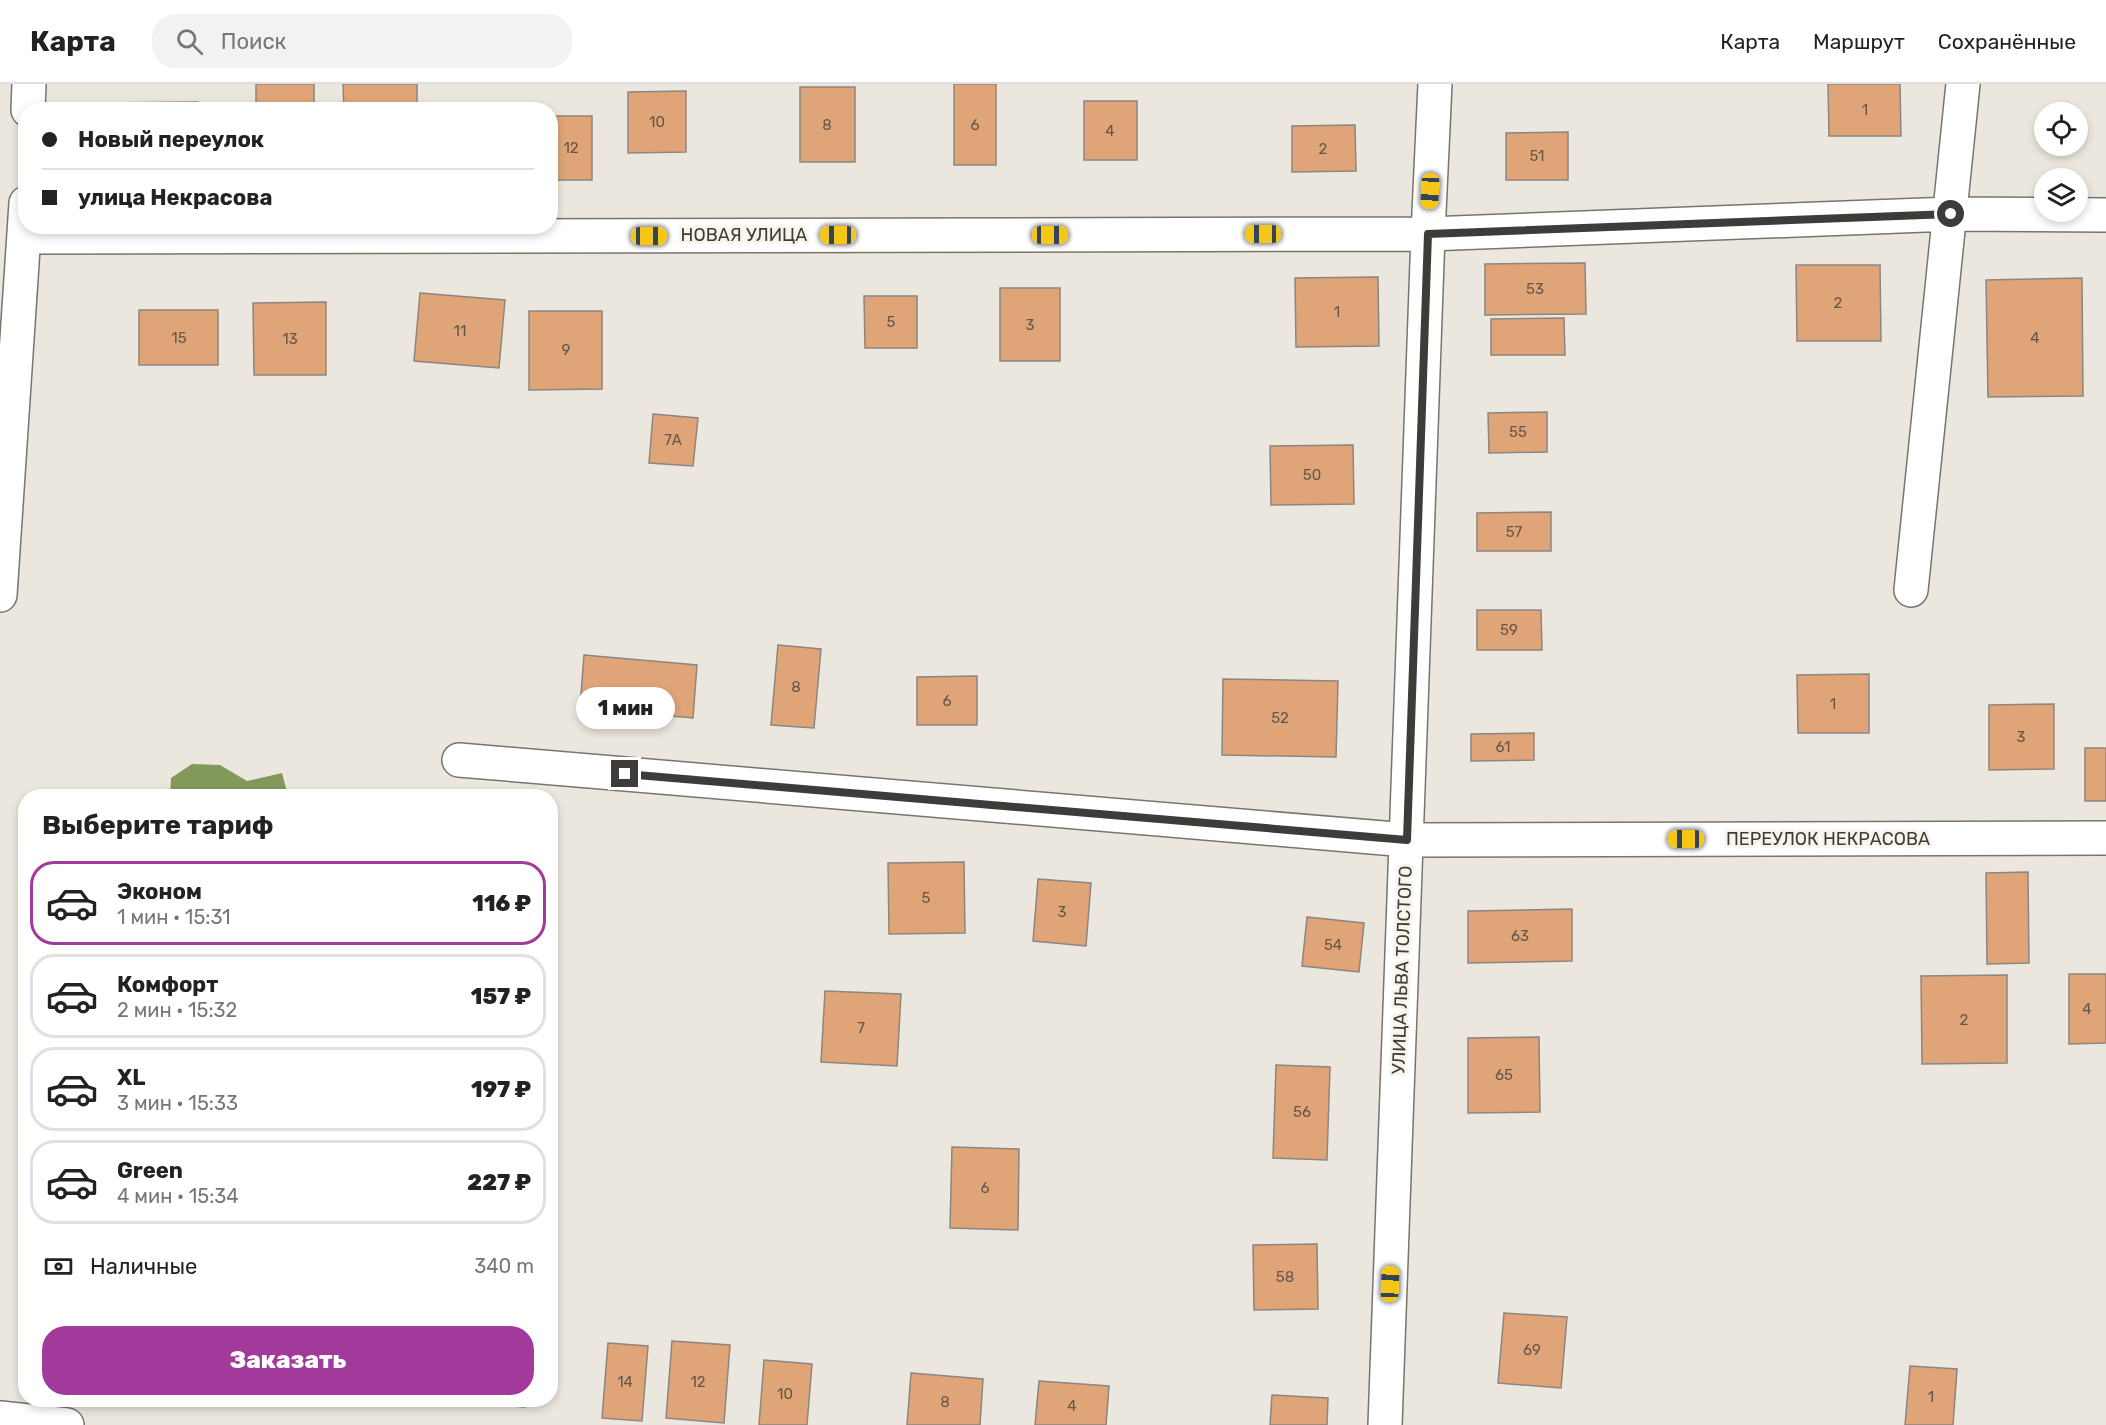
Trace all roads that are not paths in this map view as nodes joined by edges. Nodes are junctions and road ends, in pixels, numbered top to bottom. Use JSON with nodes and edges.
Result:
{"nodes":[{"id":1,"x":29,"y":84,"type":"edge"},
{"id":2,"x":1435,"y":84,"type":"edge"},
{"id":3,"x":1964,"y":84,"type":"edge"},
{"id":4,"x":28,"y":102,"type":"edge"},
{"id":5,"x":1951,"y":214,"type":"junction"},
{"id":6,"x":2106,"y":215,"type":"edge"},
{"id":7,"x":24,"y":234,"type":"edge"},
{"id":8,"x":1428,"y":234,"type":"junction"},
{"id":9,"x":24,"y":237,"type":"junction"},
{"id":10,"x":1911,"y":590,"type":"dead end"},
{"id":11,"x":0,"y":595,"type":"edge"},
{"id":12,"x":459,"y":760,"type":"dead end"},
{"id":13,"x":2106,"y":838,"type":"edge"},
{"id":14,"x":1407,"y":840,"type":"junction"},
{"id":15,"x":0,"y":1418,"type":"edge"},
{"id":16,"x":67,"y":1425,"type":"edge"},
{"id":17,"x":1385,"y":1425,"type":"edge"}],
"edges":[{"from":1,"to":4,"type":"street"},
{"from":2,"to":8,"type":"street","name":"УЛИЦА ЛЬВА ТОЛСТОГО"},
{"from":3,"to":5,"type":"street"},
{"from":5,"to":6,"type":"street","name":"НОВАЯ УЛИЦА"},
{"from":5,"to":8,"type":"street","name":"НОВАЯ УЛИЦА"},
{"from":5,"to":10,"type":"street"},
{"from":7,"to":9,"type":"street"},
{"from":8,"to":9,"type":"street","name":"НОВАЯ УЛИЦА"},
{"from":8,"to":14,"type":"street","name":"УЛИЦА ЛЬВА ТОЛСТОГО"},
{"from":9,"to":11,"type":"street"},
{"from":12,"to":14,"type":"street","name":"ПЕРЕУЛОК НЕКРАСОВА"},
{"from":13,"to":14,"type":"street","name":"ПЕРЕУЛОК НЕКРАСОВА"},
{"from":14,"to":17,"type":"street","name":"УЛИЦА ЛЬВА ТОЛСТОГО"},
{"from":15,"to":16,"type":"street"}]}
